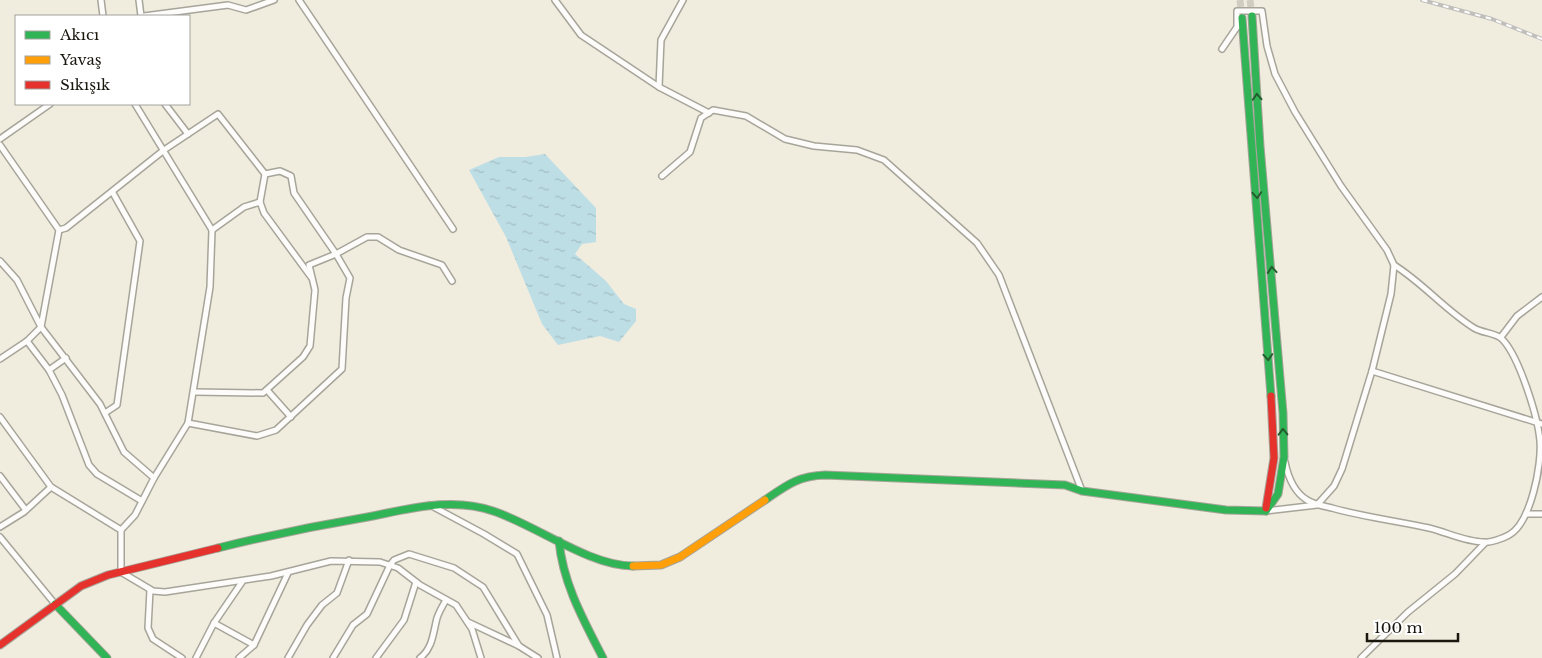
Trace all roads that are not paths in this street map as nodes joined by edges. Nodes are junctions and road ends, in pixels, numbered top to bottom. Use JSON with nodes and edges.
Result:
{"nodes":[{"id":1,"x":101,"y":0,"type":"edge"},
{"id":2,"x":139,"y":0,"type":"edge"},
{"id":3,"x":274,"y":0,"type":"edge"},
{"id":4,"x":299,"y":0,"type":"edge"},
{"id":5,"x":555,"y":0,"type":"edge"},
{"id":6,"x":683,"y":0,"type":"edge"},
{"id":7,"x":103,"y":15,"type":"edge"},
{"id":8,"x":143,"y":15,"type":"edge"},
{"id":9,"x":151,"y":15,"type":"edge"},
{"id":10,"x":1252,"y":16,"type":"tunnel mouth"},
{"id":11,"x":1242,"y":18,"type":"tunnel mouth"},
{"id":12,"x":1222,"y":49,"type":"dead end"},
{"id":13,"x":659,"y":87,"type":"junction"},
{"id":14,"x":49,"y":105,"type":"edge"},
{"id":15,"x":136,"y":105,"type":"edge"},
{"id":16,"x":166,"y":105,"type":"edge"},
{"id":17,"x":709,"y":113,"type":"junction"},
{"id":18,"x":188,"y":134,"type":"junction"},
{"id":19,"x":0,"y":139,"type":"edge"},
{"id":20,"x":0,"y":145,"type":"edge"},
{"id":21,"x":164,"y":150,"type":"junction"},
{"id":22,"x":265,"y":174,"type":"junction"},
{"id":23,"x":662,"y":176,"type":"dead end"},
{"id":24,"x":113,"y":193,"type":"junction"},
{"id":25,"x":260,"y":202,"type":"junction"},
{"id":26,"x":453,"y":229,"type":"dead end"},
{"id":27,"x":59,"y":230,"type":"junction"},
{"id":28,"x":212,"y":230,"type":"junction"},
{"id":29,"x":336,"y":254,"type":"junction"},
{"id":30,"x":0,"y":261,"type":"edge"},
{"id":31,"x":1394,"y":265,"type":"junction"},
{"id":32,"x":313,"y":279,"type":"junction"},
{"id":33,"x":452,"y":281,"type":"dead end"},
{"id":34,"x":1542,"y":297,"type":"edge"},
{"id":35,"x":41,"y":327,"type":"junction"},
{"id":36,"x":1501,"y":337,"type":"junction"},
{"id":37,"x":27,"y":341,"type":"junction"},
{"id":38,"x":66,"y":358,"type":"junction"},
{"id":39,"x":0,"y":359,"type":"edge"},
{"id":40,"x":49,"y":370,"type":"junction"},
{"id":41,"x":1372,"y":371,"type":"junction"},
{"id":42,"x":267,"y":390,"type":"junction"},
{"id":43,"x":194,"y":392,"type":"junction"},
{"id":44,"x":105,"y":413,"type":"junction"},
{"id":45,"x":0,"y":417,"type":"edge"},
{"id":46,"x":291,"y":417,"type":"junction"},
{"id":47,"x":188,"y":423,"type":"junction"},
{"id":48,"x":1540,"y":423,"type":"edge"},
{"id":49,"x":1284,"y":458,"type":"junction"},
{"id":50,"x":0,"y":476,"type":"edge"},
{"id":51,"x":154,"y":478,"type":"junction"},
{"id":52,"x":51,"y":488,"type":"junction"},
{"id":53,"x":1082,"y":491,"type":"junction"},
{"id":54,"x":142,"y":501,"type":"junction"},
{"id":55,"x":1317,"y":505,"type":"junction"},
{"id":56,"x":430,"y":506,"type":"junction"},
{"id":57,"x":25,"y":509,"type":"junction"},
{"id":58,"x":1266,"y":511,"type":"junction"},
{"id":59,"x":1526,"y":514,"type":"junction"},
{"id":60,"x":1542,"y":514,"type":"edge"},
{"id":61,"x":0,"y":526,"type":"edge"},
{"id":62,"x":121,"y":530,"type":"junction"},
{"id":63,"x":0,"y":537,"type":"edge"},
{"id":64,"x":559,"y":541,"type":"junction"},
{"id":65,"x":1485,"y":543,"type":"junction"},
{"id":66,"x":349,"y":560,"type":"junction"},
{"id":67,"x":390,"y":565,"type":"junction"},
{"id":68,"x":122,"y":572,"type":"junction"},
{"id":69,"x":288,"y":573,"type":"junction"},
{"id":70,"x":242,"y":582,"type":"junction"},
{"id":71,"x":416,"y":582,"type":"junction"},
{"id":72,"x":150,"y":590,"type":"junction"},
{"id":73,"x":446,"y":600,"type":"junction"},
{"id":74,"x":55,"y":604,"type":"junction"},
{"id":75,"x":467,"y":622,"type":"junction"},
{"id":76,"x":214,"y":623,"type":"junction"},
{"id":77,"x":0,"y":645,"type":"edge"},
{"id":78,"x":254,"y":645,"type":"junction"},
{"id":79,"x":519,"y":646,"type":"junction"},
{"id":80,"x":107,"y":658,"type":"edge"},
{"id":81,"x":182,"y":658,"type":"edge"},
{"id":82,"x":196,"y":658,"type":"edge"},
{"id":83,"x":239,"y":658,"type":"edge"},
{"id":84,"x":288,"y":658,"type":"edge"},
{"id":85,"x":333,"y":658,"type":"edge"},
{"id":86,"x":376,"y":658,"type":"edge"},
{"id":87,"x":420,"y":658,"type":"edge"},
{"id":88,"x":481,"y":658,"type":"edge"},
{"id":89,"x":538,"y":658,"type":"edge"},
{"id":90,"x":557,"y":658,"type":"edge"},
{"id":91,"x":603,"y":658,"type":"edge"},
{"id":92,"x":1360,"y":658,"type":"edge"}],
"edges":[{"from":1,"to":7,"type":"street"},
{"from":2,"to":8,"type":"street"},
{"from":3,"to":9,"type":"street"},
{"from":4,"to":26,"type":"street"},
{"from":5,"to":13,"type":"street"},
{"from":6,"to":13,"type":"street"},
{"from":49,"to":10,"type":"main road","one_way":true},
{"from":11,"to":58,"type":"main road","one_way":true},
{"from":12,"to":31,"type":"street"},
{"from":13,"to":17,"type":"street"},
{"from":14,"to":19,"type":"street"},
{"from":15,"to":21,"type":"street"},
{"from":16,"to":18,"type":"street"},
{"from":17,"to":23,"type":"street"},
{"from":17,"to":53,"type":"street"},
{"from":18,"to":21,"type":"street"},
{"from":18,"to":22,"type":"street"},
{"from":20,"to":27,"type":"street"},
{"from":21,"to":24,"type":"street"},
{"from":21,"to":28,"type":"street"},
{"from":22,"to":25,"type":"street"},
{"from":22,"to":29,"type":"street"},
{"from":24,"to":27,"type":"street"},
{"from":24,"to":44,"type":"street"},
{"from":25,"to":28,"type":"street"},
{"from":25,"to":32,"type":"street"},
{"from":27,"to":35,"type":"street"},
{"from":28,"to":43,"type":"street"},
{"from":29,"to":32,"type":"street"},
{"from":29,"to":33,"type":"street"},
{"from":29,"to":46,"type":"street"},
{"from":30,"to":35,"type":"street"},
{"from":31,"to":36,"type":"street"},
{"from":31,"to":41,"type":"street"},
{"from":32,"to":42,"type":"street"},
{"from":34,"to":36,"type":"street"},
{"from":35,"to":37,"type":"street"},
{"from":35,"to":38,"type":"street"},
{"from":36,"to":48,"type":"street"},
{"from":37,"to":39,"type":"street"},
{"from":37,"to":40,"type":"street"},
{"from":38,"to":40,"type":"street"},
{"from":38,"to":44,"type":"street"},
{"from":40,"to":54,"type":"street"},
{"from":41,"to":48,"type":"street"},
{"from":41,"to":55,"type":"street"},
{"from":42,"to":43,"type":"street"},
{"from":42,"to":46,"type":"street"},
{"from":43,"to":47,"type":"street"},
{"from":44,"to":51,"type":"street"},
{"from":45,"to":52,"type":"street"},
{"from":46,"to":47,"type":"street"},
{"from":47,"to":51,"type":"street"},
{"from":48,"to":59,"type":"street"},
{"from":49,"to":55,"type":"street"},
{"from":49,"to":58,"type":"main road"},
{"from":50,"to":57,"type":"street"},
{"from":51,"to":54,"type":"street"},
{"from":52,"to":57,"type":"street"},
{"from":52,"to":62,"type":"street"},
{"from":53,"to":58,"type":"main road"},
{"from":53,"to":64,"type":"main road"},
{"from":54,"to":62,"type":"street"},
{"from":55,"to":58,"type":"street"},
{"from":55,"to":65,"type":"street"},
{"from":56,"to":64,"type":"main road"},
{"from":56,"to":68,"type":"main road"},
{"from":56,"to":90,"type":"street"},
{"from":57,"to":61,"type":"street"},
{"from":59,"to":60,"type":"street"},
{"from":59,"to":65,"type":"street"},
{"from":62,"to":68,"type":"street"},
{"from":63,"to":74,"type":"street"},
{"from":64,"to":91,"type":"main road"},
{"from":65,"to":92,"type":"street"},
{"from":66,"to":67,"type":"street"},
{"from":66,"to":69,"type":"street"},
{"from":66,"to":84,"type":"street"},
{"from":67,"to":71,"type":"street"},
{"from":67,"to":79,"type":"street"},
{"from":67,"to":85,"type":"street"},
{"from":68,"to":72,"type":"street"},
{"from":68,"to":74,"type":"main road"},
{"from":69,"to":70,"type":"street"},
{"from":69,"to":78,"type":"street"},
{"from":70,"to":72,"type":"street"},
{"from":70,"to":76,"type":"street"},
{"from":71,"to":73,"type":"street"},
{"from":71,"to":86,"type":"street"},
{"from":72,"to":81,"type":"street"},
{"from":73,"to":75,"type":"street"},
{"from":73,"to":87,"type":"street"},
{"from":74,"to":77,"type":"main road"},
{"from":74,"to":80,"type":"main road"},
{"from":75,"to":79,"type":"street"},
{"from":75,"to":88,"type":"street"},
{"from":76,"to":78,"type":"street"},
{"from":76,"to":82,"type":"street"},
{"from":78,"to":83,"type":"street"},
{"from":79,"to":89,"type":"street"}]}
